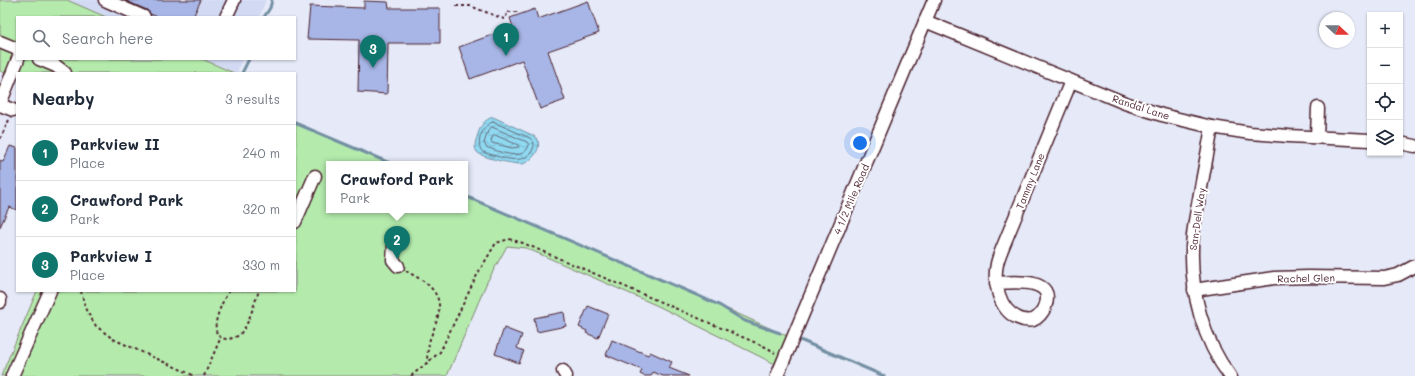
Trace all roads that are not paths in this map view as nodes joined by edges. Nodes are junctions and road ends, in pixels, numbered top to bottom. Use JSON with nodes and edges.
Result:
{"nodes":[{"id":1,"x":105,"y":0,"type":"edge"},
{"id":2,"x":234,"y":0,"type":"edge"},
{"id":3,"x":934,"y":0,"type":"edge"},
{"id":4,"x":142,"y":16,"type":"edge"},
{"id":5,"x":226,"y":16,"type":"edge"},
{"id":6,"x":925,"y":21,"type":"junction"},
{"id":7,"x":0,"y":42,"type":"edge"},
{"id":8,"x":16,"y":49,"type":"edge"},
{"id":9,"x":18,"y":60,"type":"edge"},
{"id":10,"x":42,"y":60,"type":"edge"},
{"id":11,"x":64,"y":72,"type":"edge"},
{"id":12,"x":1071,"y":81,"type":"junction"},
{"id":13,"x":0,"y":105,"type":"edge"},
{"id":14,"x":1318,"y":108,"type":"dead end"},
{"id":15,"x":13,"y":110,"type":"road end"},
{"id":16,"x":1212,"y":127,"type":"junction"},
{"id":17,"x":1317,"y":137,"type":"junction"},
{"id":18,"x":1367,"y":140,"type":"edge"},
{"id":19,"x":1403,"y":144,"type":"edge"},
{"id":20,"x":1415,"y":146,"type":"edge"},
{"id":21,"x":315,"y":176,"type":"dead end"},
{"id":22,"x":296,"y":220,"type":"edge"},
{"id":23,"x":394,"y":246,"type":"dead end"},
{"id":24,"x":398,"y":266,"type":"road end"},
{"id":25,"x":1415,"y":266,"type":"edge"},
{"id":26,"x":996,"y":283,"type":"dead end"},
{"id":27,"x":1194,"y":290,"type":"junction"},
{"id":28,"x":50,"y":292,"type":"edge"},
{"id":29,"x":0,"y":299,"type":"edge"},
{"id":30,"x":0,"y":302,"type":"edge"},
{"id":31,"x":12,"y":376,"type":"edge"},
{"id":32,"x":777,"y":376,"type":"edge"},
{"id":33,"x":1230,"y":376,"type":"edge"}],
"edges":[{"from":1,"to":4,"type":"street"},
{"from":2,"to":5,"type":"street"},
{"from":3,"to":6,"type":"street","name":"4 1/2 Mile Road"},
{"from":6,"to":12,"type":"street","name":"Randal Lane"},
{"from":6,"to":32,"type":"street","name":"4 1/2 Mile Road"},
{"from":7,"to":8,"type":"street"},
{"from":9,"to":13,"type":"street"},
{"from":10,"to":11,"type":"street"},
{"from":12,"to":16,"type":"street","name":"Randal Lane"},
{"from":12,"to":26,"type":"street","name":"Tammy Lane"},
{"from":13,"to":15,"type":"street"},
{"from":14,"to":17,"type":"street"},
{"from":16,"to":17,"type":"street","name":"Randal Lane"},
{"from":16,"to":27,"type":"street","name":"San-Dell Way"},
{"from":17,"to":18,"type":"street","name":"Randal Lane"},
{"from":19,"to":20,"type":"street"},
{"from":21,"to":22,"type":"street"},
{"from":23,"to":24,"type":"street"},
{"from":25,"to":27,"type":"street","name":"Rachel Glen"},
{"from":27,"to":33,"type":"street","name":"San-Dell Way"},
{"from":28,"to":31,"type":"street"},
{"from":29,"to":30,"type":"street"}]}
